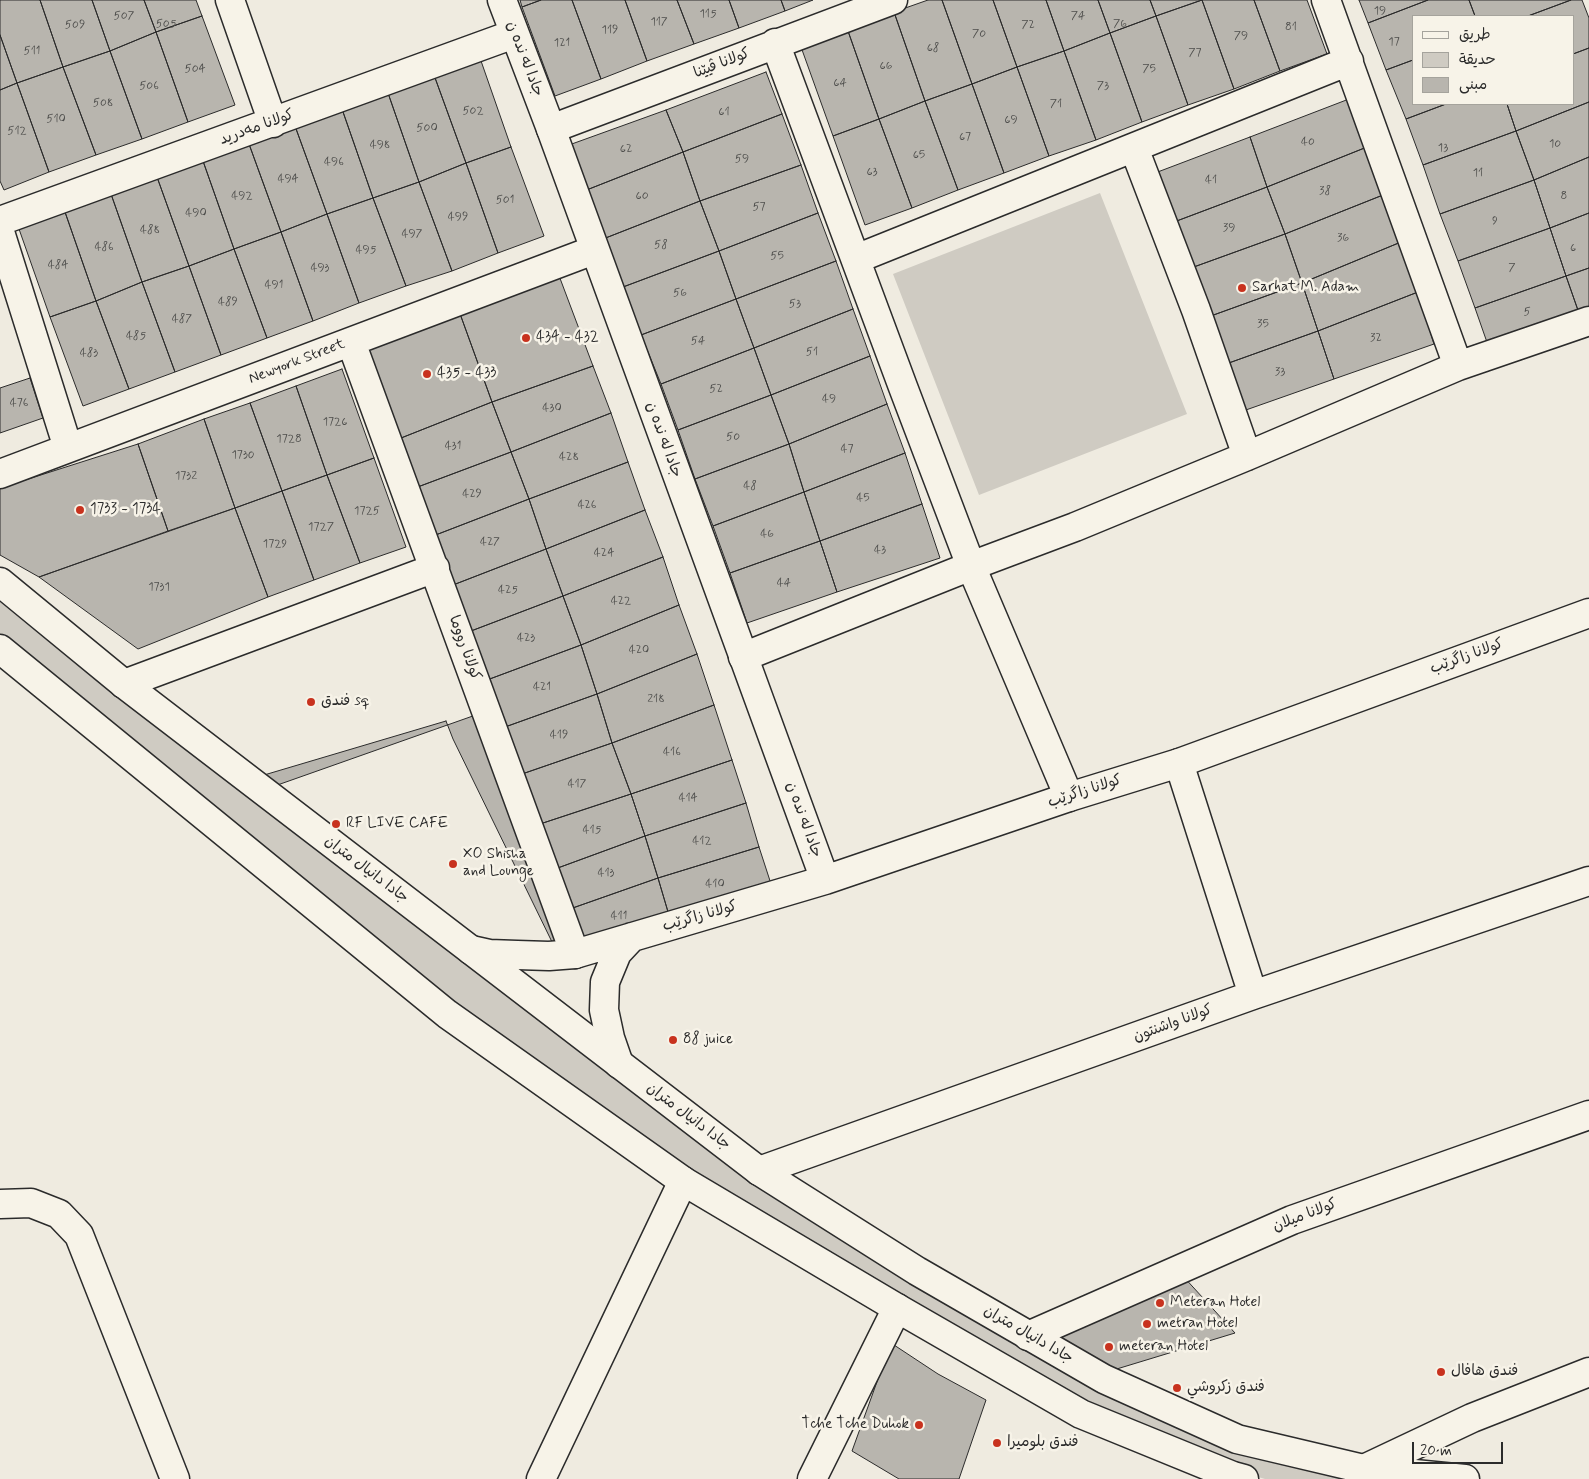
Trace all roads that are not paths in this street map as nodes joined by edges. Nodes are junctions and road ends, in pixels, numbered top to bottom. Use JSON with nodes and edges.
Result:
{"nodes":[{"id":1,"x":230,"y":0,"type":"edge"},
{"id":2,"x":502,"y":0,"type":"edge"},
{"id":3,"x":894,"y":0,"type":"edge"},
{"id":4,"x":1326,"y":0,"type":"edge"},
{"id":5,"x":514,"y":34,"type":"junction"},
{"id":6,"x":775,"y":43,"type":"junction"},
{"id":7,"x":1349,"y":61,"type":"junction"},
{"id":8,"x":273,"y":123,"type":"junction"},
{"id":9,"x":551,"y":129,"type":"junction"},
{"id":10,"x":1134,"y":148,"type":"junction"},
{"id":11,"x":0,"y":221,"type":"edge"},
{"id":12,"x":0,"y":232,"type":"edge"},
{"id":13,"x":594,"y":250,"type":"junction"},
{"id":14,"x":856,"y":259,"type":"junction"},
{"id":15,"x":1589,"y":321,"type":"edge"},
{"id":16,"x":351,"y":342,"type":"junction"},
{"id":17,"x":1458,"y":366,"type":"junction"},
{"id":18,"x":68,"y":448,"type":"junction"},
{"id":19,"x":1247,"y":456,"type":"junction"},
{"id":20,"x":0,"y":474,"type":"edge"},
{"id":21,"x":971,"y":566,"type":"junction"},
{"id":22,"x":435,"y":568,"type":"junction"},
{"id":23,"x":0,"y":582,"type":"edge"},
{"id":24,"x":1589,"y":613,"type":"edge"},
{"id":25,"x":0,"y":649,"type":"edge"},
{"id":26,"x":743,"y":657,"type":"junction"},
{"id":27,"x":124,"y":684,"type":"junction"},
{"id":28,"x":1179,"y":763,"type":"junction"},
{"id":29,"x":1069,"y":797,"type":"junction"},
{"id":30,"x":825,"y":880,"type":"junction"},
{"id":31,"x":1589,"y":881,"type":"edge"},
{"id":32,"x":632,"y":937,"type":"junction"},
{"id":33,"x":471,"y":950,"type":"junction"},
{"id":34,"x":576,"y":954,"type":"junction"},
{"id":35,"x":1253,"y":995,"type":"junction"},
{"id":36,"x":619,"y":1064,"type":"junction"},
{"id":37,"x":1589,"y":1114,"type":"edge"},
{"id":38,"x":759,"y":1171,"type":"junction"},
{"id":39,"x":683,"y":1181,"type":"junction"},
{"id":40,"x":0,"y":1204,"type":"edge"},
{"id":41,"x":897,"y":1308,"type":"junction"},
{"id":42,"x":1028,"y":1336,"type":"junction"},
{"id":43,"x":1589,"y":1372,"type":"edge"},
{"id":44,"x":1363,"y":1474,"type":"edge"},
{"id":45,"x":1226,"y":1476,"type":"edge"},
{"id":46,"x":175,"y":1479,"type":"edge"},
{"id":47,"x":541,"y":1479,"type":"edge"},
{"id":48,"x":812,"y":1479,"type":"edge"},
{"id":49,"x":1465,"y":1479,"type":"edge"}],
"edges":[{"from":1,"to":8,"type":"street"},
{"from":2,"to":5,"type":"street","name":"جادا له نده ن"},
{"from":3,"to":6,"type":"street","name":"كولانا ڤیێنا"},
{"from":4,"to":7,"type":"street"},
{"from":5,"to":8,"type":"street","name":"كولانا مه‌درید"},
{"from":5,"to":9,"type":"street","name":"جادا له نده ن"},
{"from":6,"to":9,"type":"street","name":"كولانا ڤیێنا"},
{"from":6,"to":14,"type":"street"},
{"from":7,"to":10,"type":"street"},
{"from":7,"to":17,"type":"street"},
{"from":8,"to":11,"type":"street","name":"كولانا مه‌درید"},
{"from":9,"to":13,"type":"street","name":"جادا له نده ن"},
{"from":10,"to":14,"type":"street"},
{"from":10,"to":19,"type":"street"},
{"from":12,"to":18,"type":"street"},
{"from":13,"to":16,"type":"street","name":"Newyork Street"},
{"from":13,"to":26,"type":"street","name":"جادا له نده ن"},
{"from":14,"to":21,"type":"street"},
{"from":15,"to":17,"type":"street"},
{"from":16,"to":18,"type":"street","name":"Newyork Street"},
{"from":16,"to":22,"type":"street","name":"كولانا رووما"},
{"from":17,"to":19,"type":"street"},
{"from":18,"to":20,"type":"street","name":"Newyork Street"},
{"from":19,"to":21,"type":"street"},
{"from":21,"to":26,"type":"street"},
{"from":21,"to":29,"type":"street"},
{"from":22,"to":27,"type":"street"},
{"from":22,"to":34,"type":"street","name":"كولانا رووما"},
{"from":23,"to":27,"type":"street","name":"جادا دانيال متران"},
{"from":24,"to":28,"type":"street","name":"كولانا زاگرێب"},
{"from":25,"to":39,"type":"street"},
{"from":26,"to":30,"type":"street","name":"جادا له نده ن"},
{"from":27,"to":33,"type":"street","name":"جادا دانيال متران"},
{"from":28,"to":29,"type":"street","name":"كولانا زاگرێب"},
{"from":28,"to":35,"type":"street"},
{"from":29,"to":30,"type":"street","name":"كولانا زاگرێب"},
{"from":30,"to":32,"type":"street","name":"كولانا زاگرێب"},
{"from":31,"to":35,"type":"street","name":"كولانا واشنتون"},
{"from":32,"to":34,"type":"street","name":"كولانا زاگرێب"},
{"from":32,"to":36,"type":"street"},
{"from":33,"to":34,"type":"street","name":"كولانا زاگرێب"},
{"from":33,"to":36,"type":"street","name":"جادا دانيال متران"},
{"from":35,"to":38,"type":"street","name":"كولانا واشنتون"},
{"from":36,"to":38,"type":"street","name":"جادا دانيال متران"},
{"from":37,"to":42,"type":"street","name":"كولانا ميلان"},
{"from":38,"to":42,"type":"street","name":"جادا دانيال متران"},
{"from":39,"to":41,"type":"street"},
{"from":39,"to":47,"type":"street"},
{"from":40,"to":46,"type":"street"},
{"from":41,"to":45,"type":"street"},
{"from":41,"to":48,"type":"street"},
{"from":42,"to":44,"type":"street","name":"جادا دانيال متران"},
{"from":43,"to":44,"type":"street"},
{"from":44,"to":49,"type":"street","name":"جادا دانيال متران"}]}
